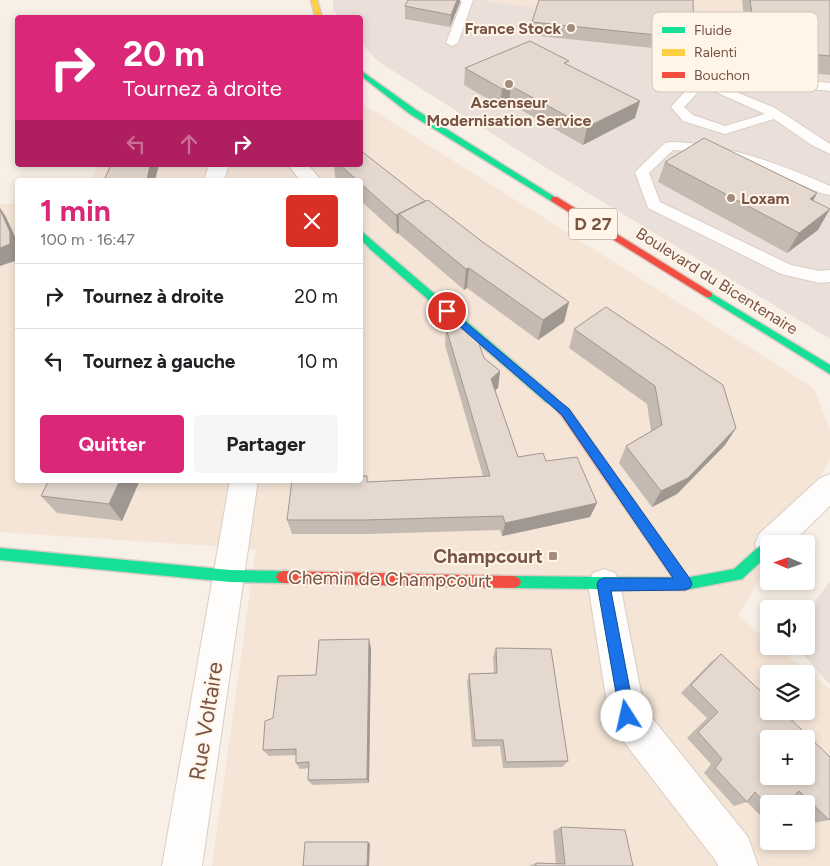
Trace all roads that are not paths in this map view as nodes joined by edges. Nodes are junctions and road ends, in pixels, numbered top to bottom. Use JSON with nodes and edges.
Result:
{"nodes":[{"id":1,"x":314,"y":0,"type":"edge"},
{"id":2,"x":467,"y":0,"type":"edge"},
{"id":3,"x":318,"y":15,"type":"edge"},
{"id":4,"x":452,"y":43,"type":"dead end"},
{"id":5,"x":363,"y":74,"type":"edge"},
{"id":6,"x":691,"y":92,"type":"edge"},
{"id":7,"x":726,"y":92,"type":"edge"},
{"id":8,"x":776,"y":115,"type":"junction"},
{"id":9,"x":830,"y":150,"type":"edge"},
{"id":10,"x":300,"y":167,"type":"edge"},
{"id":11,"x":309,"y":178,"type":"edge"},
{"id":12,"x":830,"y":191,"type":"edge"},
{"id":13,"x":363,"y":236,"type":"edge"},
{"id":14,"x":830,"y":276,"type":"edge"},
{"id":15,"x":830,"y":370,"type":"edge"},
{"id":16,"x":244,"y":483,"type":"edge"},
{"id":17,"x":830,"y":487,"type":"edge"},
{"id":18,"x":779,"y":535,"type":"edge"},
{"id":19,"x":760,"y":553,"type":"edge"},
{"id":20,"x":0,"y":554,"type":"edge"},
{"id":21,"x":230,"y":576,"type":"junction"},
{"id":22,"x":604,"y":584,"type":"junction"},
{"id":23,"x":685,"y":584,"type":"junction"},
{"id":24,"x":182,"y":866,"type":"edge"},
{"id":25,"x":738,"y":866,"type":"edge"}],
"edges":[{"from":1,"to":3,"type":"street"},
{"from":2,"to":4,"type":"lane"},
{"from":5,"to":15,"type":"street","name":"Boulevard du Bicentenaire","number":"D 27"},
{"from":6,"to":8,"type":"lane"},
{"from":7,"to":8,"type":"lane"},
{"from":8,"to":9,"type":"lane"},
{"from":10,"to":11,"type":"street"},
{"from":12,"to":14,"type":"lane"},
{"from":13,"to":23,"type":"street"},
{"from":16,"to":21,"type":"street","name":"Rue Voltaire"},
{"from":17,"to":18,"type":"street","name":"Chemin de Champcourt"},
{"from":19,"to":23,"type":"street","name":"Chemin de Champcourt"},
{"from":20,"to":21,"type":"street","name":"Chemin de Champcourt"},
{"from":21,"to":22,"type":"street","name":"Chemin de Champcourt"},
{"from":21,"to":24,"type":"street","name":"Rue Voltaire"},
{"from":22,"to":23,"type":"street","name":"Chemin de Champcourt"},
{"from":22,"to":25,"type":"street"}]}
